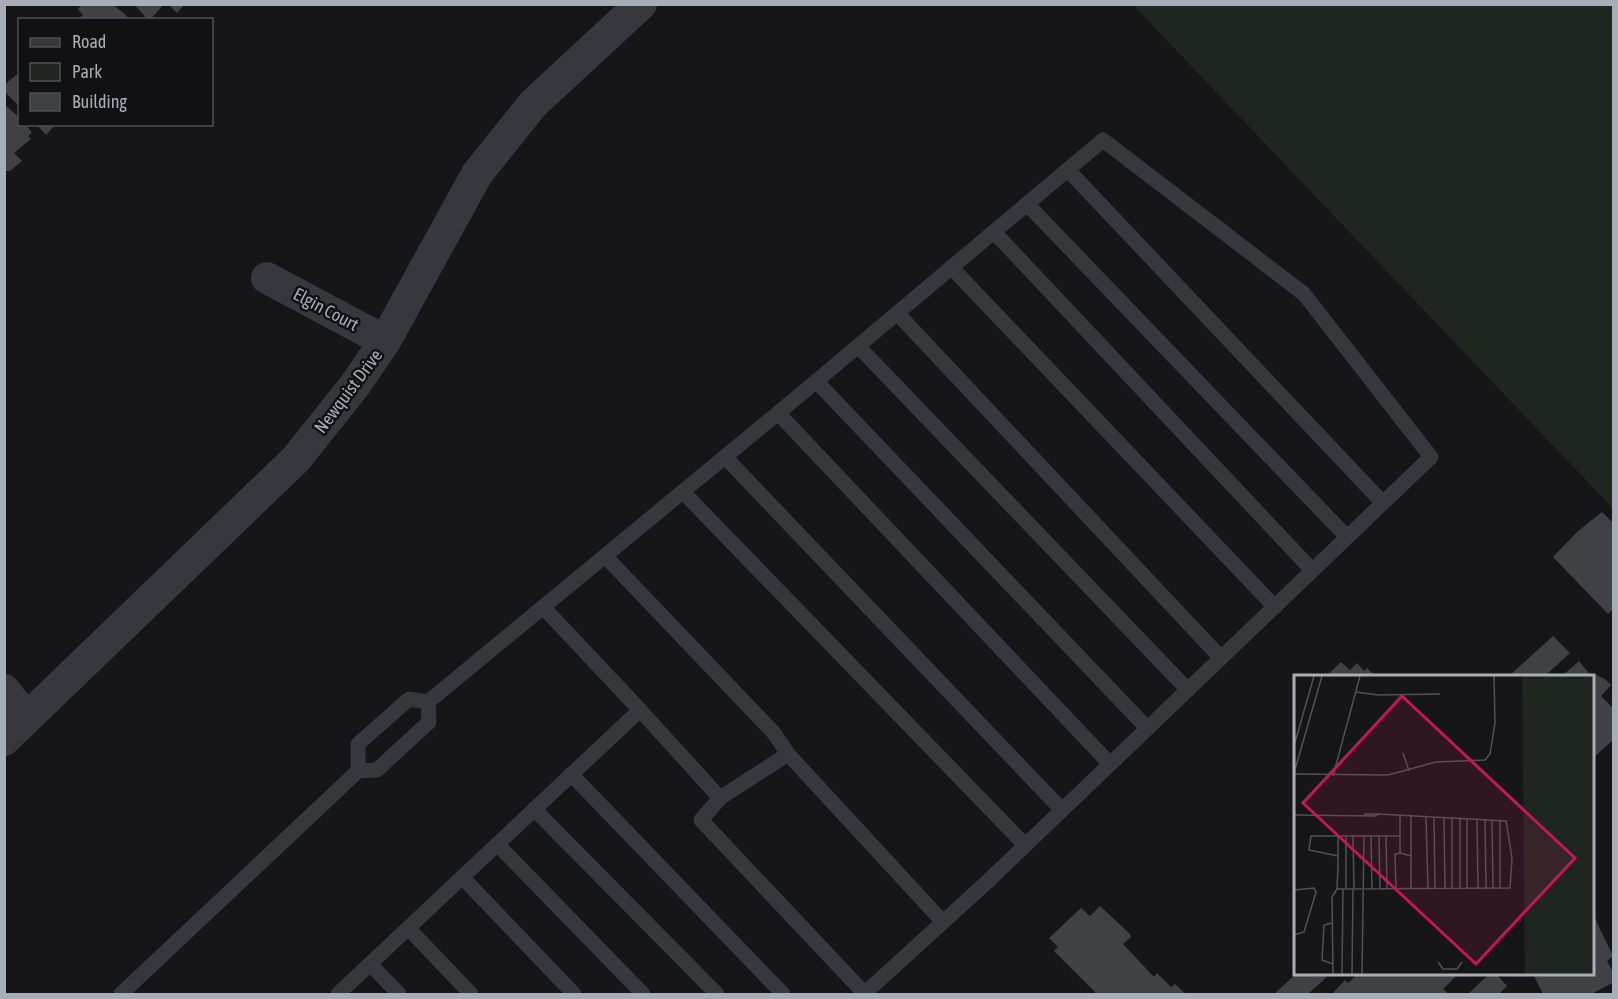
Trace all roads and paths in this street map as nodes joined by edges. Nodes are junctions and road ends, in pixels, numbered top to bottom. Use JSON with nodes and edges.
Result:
{"nodes":[{"id":1,"x":641,"y":4,"type":"edge"},
{"id":2,"x":1068,"y":170,"type":"junction"},
{"id":3,"x":1027,"y":204,"type":"junction"},
{"id":4,"x":994,"y":232,"type":"junction"},
{"id":5,"x":951,"y":267,"type":"junction"},
{"id":6,"x":267,"y":278,"type":"dead end"},
{"id":7,"x":897,"y":313,"type":"junction"},
{"id":8,"x":385,"y":341,"type":"junction"},
{"id":9,"x":858,"y":346,"type":"junction"},
{"id":10,"x":816,"y":381,"type":"junction"},
{"id":11,"x":778,"y":413,"type":"junction"},
{"id":12,"x":725,"y":457,"type":"junction"},
{"id":13,"x":682,"y":492,"type":"junction"},
{"id":14,"x":1383,"y":503,"type":"junction"},
{"id":15,"x":1347,"y":537,"type":"junction"},
{"id":16,"x":604,"y":556,"type":"junction"},
{"id":17,"x":1312,"y":570,"type":"junction"},
{"id":18,"x":543,"y":607,"type":"junction"},
{"id":19,"x":1275,"y":607,"type":"junction"},
{"id":20,"x":1221,"y":658,"type":"junction"},
{"id":21,"x":4,"y":690,"type":"edge"},
{"id":22,"x":1188,"y":690,"type":"junction"},
{"id":23,"x":428,"y":702,"type":"junction"},
{"id":24,"x":640,"y":710,"type":"junction"},
{"id":25,"x":27,"y":718,"type":"junction"},
{"id":26,"x":1147,"y":728,"type":"junction"},
{"id":27,"x":4,"y":740,"type":"edge"},
{"id":28,"x":788,"y":754,"type":"junction"},
{"id":29,"x":1110,"y":764,"type":"junction"},
{"id":30,"x":358,"y":771,"type":"junction"},
{"id":31,"x":571,"y":774,"type":"junction"},
{"id":32,"x":720,"y":798,"type":"junction"},
{"id":33,"x":534,"y":809,"type":"junction"},
{"id":34,"x":1062,"y":810,"type":"junction"},
{"id":35,"x":497,"y":844,"type":"junction"},
{"id":36,"x":1025,"y":845,"type":"junction"},
{"id":37,"x":462,"y":877,"type":"junction"},
{"id":38,"x":943,"y":922,"type":"junction"},
{"id":39,"x":408,"y":928,"type":"junction"},
{"id":40,"x":370,"y":964,"type":"junction"},
{"id":41,"x":121,"y":994,"type":"edge"},
{"id":42,"x":338,"y":994,"type":"edge"},
{"id":43,"x":399,"y":994,"type":"edge"},
{"id":44,"x":471,"y":994,"type":"edge"},
{"id":45,"x":574,"y":994,"type":"edge"},
{"id":46,"x":643,"y":994,"type":"edge"},
{"id":47,"x":717,"y":994,"type":"edge"},
{"id":48,"x":783,"y":994,"type":"edge"},
{"id":49,"x":864,"y":994,"type":"edge"}],
"edges":[{"from":1,"to":8,"type":"street","name":"Newquist Drive"},
{"from":2,"to":3,"type":"lane"},
{"from":2,"to":14,"type":"lane"},
{"from":2,"to":14,"type":"lane"},
{"from":3,"to":4,"type":"lane"},
{"from":3,"to":15,"type":"lane"},
{"from":4,"to":5,"type":"lane"},
{"from":4,"to":17,"type":"lane"},
{"from":5,"to":7,"type":"lane"},
{"from":5,"to":19,"type":"lane"},
{"from":6,"to":8,"type":"street","name":"Elgin Court"},
{"from":7,"to":9,"type":"lane"},
{"from":7,"to":20,"type":"lane"},
{"from":8,"to":25,"type":"street","name":"Newquist Drive"},
{"from":9,"to":10,"type":"lane"},
{"from":9,"to":22,"type":"lane"},
{"from":10,"to":11,"type":"lane"},
{"from":10,"to":26,"type":"lane"},
{"from":11,"to":12,"type":"lane"},
{"from":11,"to":29,"type":"lane"},
{"from":12,"to":13,"type":"lane"},
{"from":12,"to":34,"type":"lane"},
{"from":13,"to":16,"type":"lane"},
{"from":13,"to":36,"type":"lane"},
{"from":14,"to":15,"type":"lane"},
{"from":15,"to":17,"type":"lane"},
{"from":16,"to":18,"type":"lane"},
{"from":16,"to":28,"type":"lane"},
{"from":17,"to":19,"type":"lane"},
{"from":18,"to":23,"type":"lane"},
{"from":18,"to":24,"type":"lane"},
{"from":19,"to":20,"type":"lane"},
{"from":20,"to":22,"type":"lane"},
{"from":21,"to":25,"type":"street"},
{"from":22,"to":26,"type":"lane"},
{"from":23,"to":30,"type":"lane"},
{"from":23,"to":30,"type":"lane"},
{"from":24,"to":31,"type":"lane"},
{"from":24,"to":32,"type":"lane"},
{"from":25,"to":27,"type":"street","name":"Newquist Drive"},
{"from":26,"to":29,"type":"lane"},
{"from":28,"to":32,"type":"lane"},
{"from":28,"to":38,"type":"lane"},
{"from":29,"to":34,"type":"lane"},
{"from":30,"to":41,"type":"lane"},
{"from":31,"to":33,"type":"lane"},
{"from":31,"to":48,"type":"lane"},
{"from":32,"to":49,"type":"lane"},
{"from":33,"to":35,"type":"lane"},
{"from":33,"to":47,"type":"lane"},
{"from":34,"to":36,"type":"lane"},
{"from":35,"to":37,"type":"lane"},
{"from":35,"to":46,"type":"lane"},
{"from":36,"to":38,"type":"lane"},
{"from":37,"to":39,"type":"lane"},
{"from":37,"to":45,"type":"lane"},
{"from":38,"to":49,"type":"lane"},
{"from":39,"to":40,"type":"lane"},
{"from":39,"to":44,"type":"lane"},
{"from":40,"to":42,"type":"lane"},
{"from":40,"to":43,"type":"lane"}]}
